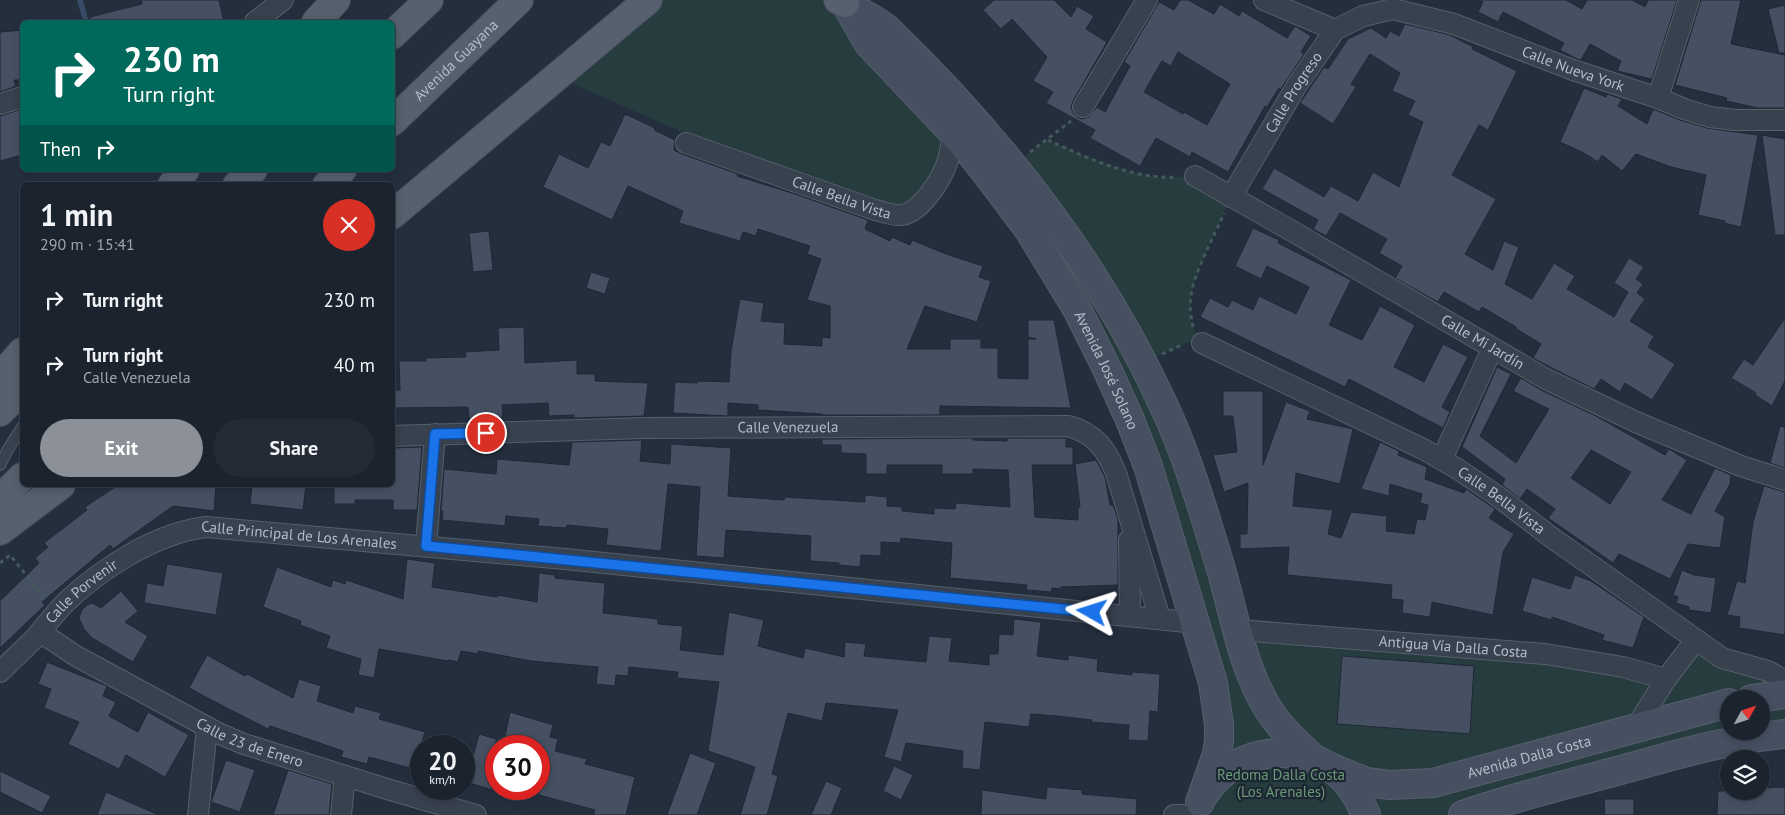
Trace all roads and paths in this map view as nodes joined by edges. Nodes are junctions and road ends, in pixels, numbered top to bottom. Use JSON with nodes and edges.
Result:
{"nodes":[{"id":1,"x":283,"y":0,"type":"edge"},
{"id":2,"x":336,"y":0,"type":"edge"},
{"id":3,"x":429,"y":0,"type":"edge"},
{"id":4,"x":519,"y":0,"type":"edge"},
{"id":5,"x":648,"y":0,"type":"edge"},
{"id":6,"x":1148,"y":0,"type":"edge"},
{"id":7,"x":1264,"y":0,"type":"edge"},
{"id":8,"x":1689,"y":0,"type":"edge"},
{"id":9,"x":843,"y":1,"type":"edge"},
{"id":10,"x":1362,"y":8,"type":"edge"},
{"id":11,"x":258,"y":20,"type":"edge"},
{"id":12,"x":318,"y":20,"type":"edge"},
{"id":13,"x":1335,"y":30,"type":"junction"},
{"id":14,"x":395,"y":32,"type":"edge"},
{"id":15,"x":20,"y":98,"type":"edge"},
{"id":16,"x":1658,"y":98,"type":"junction"},
{"id":17,"x":0,"y":104,"type":"edge"},
{"id":18,"x":1083,"y":107,"type":"joint"},
{"id":19,"x":395,"y":119,"type":"edge"},
{"id":20,"x":1785,"y":120,"type":"edge"},
{"id":21,"x":953,"y":132,"type":"junction"},
{"id":22,"x":1048,"y":140,"type":"junction"},
{"id":23,"x":686,"y":143,"type":"dead end"},
{"id":24,"x":1013,"y":165,"type":"junction"},
{"id":25,"x":183,"y":172,"type":"edge"},
{"id":26,"x":250,"y":172,"type":"edge"},
{"id":27,"x":340,"y":172,"type":"edge"},
{"id":28,"x":1195,"y":176,"type":"joint"},
{"id":29,"x":175,"y":182,"type":"edge"},
{"id":30,"x":240,"y":182,"type":"edge"},
{"id":31,"x":330,"y":182,"type":"edge"},
{"id":32,"x":1231,"y":197,"type":"junction"},
{"id":33,"x":395,"y":212,"type":"edge"},
{"id":34,"x":1202,"y":343,"type":"junction"},
{"id":35,"x":1492,"y":349,"type":"junction"},
{"id":36,"x":20,"y":354,"type":"edge"},
{"id":37,"x":1143,"y":364,"type":"junction"},
{"id":38,"x":0,"y":377,"type":"edge"},
{"id":39,"x":20,"y":392,"type":"edge"},
{"id":40,"x":0,"y":412,"type":"edge"},
{"id":41,"x":20,"y":431,"type":"edge"},
{"id":42,"x":435,"y":434,"type":"junction"},
{"id":43,"x":395,"y":436,"type":"edge"},
{"id":44,"x":20,"y":442,"type":"edge"},
{"id":45,"x":3,"y":453,"type":"edge"},
{"id":46,"x":1442,"y":459,"type":"junction"},
{"id":47,"x":0,"y":465,"type":"edge"},
{"id":48,"x":20,"y":479,"type":"edge"},
{"id":49,"x":1785,"y":480,"type":"edge"},
{"id":50,"x":58,"y":487,"type":"edge"},
{"id":51,"x":0,"y":499,"type":"edge"},
{"id":52,"x":1129,"y":516,"type":"junction"},
{"id":53,"x":0,"y":531,"type":"edge"},
{"id":54,"x":179,"y":531,"type":"joint"},
{"id":55,"x":426,"y":546,"type":"junction"},
{"id":56,"x":0,"y":563,"type":"edge"},
{"id":57,"x":57,"y":613,"type":"junction"},
{"id":58,"x":1130,"y":616,"type":"junction"},
{"id":59,"x":1160,"y":619,"type":"junction"},
{"id":60,"x":1196,"y":623,"type":"junction"},
{"id":61,"x":1238,"y":630,"type":"junction"},
{"id":62,"x":40,"y":632,"type":"junction"},
{"id":63,"x":1695,"y":640,"type":"junction"},
{"id":64,"x":0,"y":672,"type":"edge"},
{"id":65,"x":1779,"y":674,"type":"edge"},
{"id":66,"x":1666,"y":679,"type":"junction"},
{"id":67,"x":1785,"y":694,"type":"edge"},
{"id":68,"x":1770,"y":696,"type":"edge"},
{"id":69,"x":1720,"y":705,"type":"edge"},
{"id":70,"x":207,"y":727,"type":"junction"},
{"id":71,"x":1636,"y":727,"type":"junction"},
{"id":72,"x":1785,"y":734,"type":"edge"},
{"id":73,"x":1320,"y":762,"type":"junction"},
{"id":74,"x":345,"y":776,"type":"junction"},
{"id":75,"x":1193,"y":811,"type":"edge"},
{"id":76,"x":198,"y":815,"type":"edge"},
{"id":77,"x":341,"y":815,"type":"edge"},
{"id":78,"x":476,"y":815,"type":"edge"},
{"id":79,"x":1174,"y":815,"type":"edge"},
{"id":80,"x":1366,"y":815,"type":"edge"},
{"id":81,"x":1463,"y":815,"type":"edge"}],
"edges":[{"from":1,"to":11,"type":"street"},
{"from":2,"to":12,"type":"main road"},
{"from":3,"to":14,"type":"main road"},
{"from":4,"to":19,"type":"main road","name":"Avenida Guayana"},
{"from":5,"to":33,"type":"main road"},
{"from":6,"to":18,"type":"street"},
{"from":7,"to":13,"type":"street"},
{"from":8,"to":16,"type":"street"},
{"from":9,"to":21,"type":"street","name":"Avenida José Solano"},
{"from":9,"to":24,"type":"street","name":"Avenida José Solano"},
{"from":10,"to":13,"type":"street","name":"Calle Progreso"},
{"from":10,"to":16,"type":"street","name":"Calle Nueva York"},
{"from":13,"to":32,"type":"street","name":"Calle Progreso"},
{"from":15,"to":17,"type":"street"},
{"from":16,"to":20,"type":"street","name":"Calle Nueva York"},
{"from":18,"to":22,"type":"path"},
{"from":21,"to":23,"type":"street","name":"Calle Bella Vista"},
{"from":21,"to":60,"type":"street","name":"Avenida José Solano"},
{"from":22,"to":24,"type":"path"},
{"from":22,"to":28,"type":"path"},
{"from":24,"to":37,"type":"street","name":"Avenida José Solano"},
{"from":25,"to":29,"type":"main road"},
{"from":26,"to":30,"type":"main road"},
{"from":27,"to":31,"type":"main road"},
{"from":28,"to":32,"type":"street","name":"Calle Mi Jardín"},
{"from":32,"to":34,"type":"path"},
{"from":32,"to":35,"type":"street","name":"Calle Mi Jardín"},
{"from":34,"to":37,"type":"path"},
{"from":34,"to":46,"type":"street","name":"Calle Bella Vista"},
{"from":35,"to":46,"type":"street"},
{"from":35,"to":49,"type":"street","name":"Calle Mi Jardín"},
{"from":36,"to":38,"type":"main road"},
{"from":37,"to":61,"type":"street","name":"Avenida José Solano"},
{"from":39,"to":40,"type":"main road"},
{"from":41,"to":45,"type":"lane"},
{"from":42,"to":43,"type":"street","name":"Calle Venezuela"},
{"from":42,"to":52,"type":"street","name":"Calle Venezuela"},
{"from":42,"to":55,"type":"street"},
{"from":44,"to":45,"type":"lane"},
{"from":45,"to":47,"type":"lane"},
{"from":46,"to":63,"type":"street","name":"Calle Bella Vista"},
{"from":48,"to":51,"type":"main road"},
{"from":50,"to":53,"type":"main road"},
{"from":52,"to":58,"type":"street","name":"Calle Venezuela"},
{"from":52,"to":59,"type":"street","name":"Calle Venezuela"},
{"from":54,"to":55,"type":"street","name":"Calle Principal de Los Arenales"},
{"from":54,"to":57,"type":"street","name":"Calle Porvenir"},
{"from":55,"to":58,"type":"street","name":"Calle Principal de Los Arenales"},
{"from":56,"to":57,"type":"path"},
{"from":57,"to":62,"type":"street","name":"Calle Porvenir"},
{"from":58,"to":59,"type":"street","name":"Calle Principal de Los Arenales"},
{"from":59,"to":60,"type":"street","name":"Calle Principal de Los Arenales"},
{"from":60,"to":75,"type":"street","name":"Avenida José Solano"},
{"from":61,"to":66,"type":"street","name":"Antigua Vía Dalla Costa"},
{"from":61,"to":73,"type":"street","name":"Avenida José Solano"},
{"from":62,"to":64,"type":"street","name":"Calle Porvenir"},
{"from":62,"to":70,"type":"street","name":"Calle 23 de Enero"},
{"from":63,"to":65,"type":"street","name":"Calle Bella Vista"},
{"from":63,"to":66,"type":"street"},
{"from":66,"to":71,"type":"street"},
{"from":67,"to":68,"type":"street"},
{"from":69,"to":71,"type":"street","name":"Avenida Dalla Costa"},
{"from":70,"to":74,"type":"street","name":"Calle 23 de Enero"},
{"from":70,"to":76,"type":"street"},
{"from":71,"to":73,"type":"street","name":"Avenida Dalla Costa"},
{"from":72,"to":81,"type":"street"},
{"from":73,"to":75,"type":"street"},
{"from":73,"to":80,"type":"street","name":"Avenida José Solano"},
{"from":74,"to":77,"type":"street"},
{"from":74,"to":78,"type":"street","name":"Calle 23 de Enero"},
{"from":75,"to":79,"type":"street"}]}
